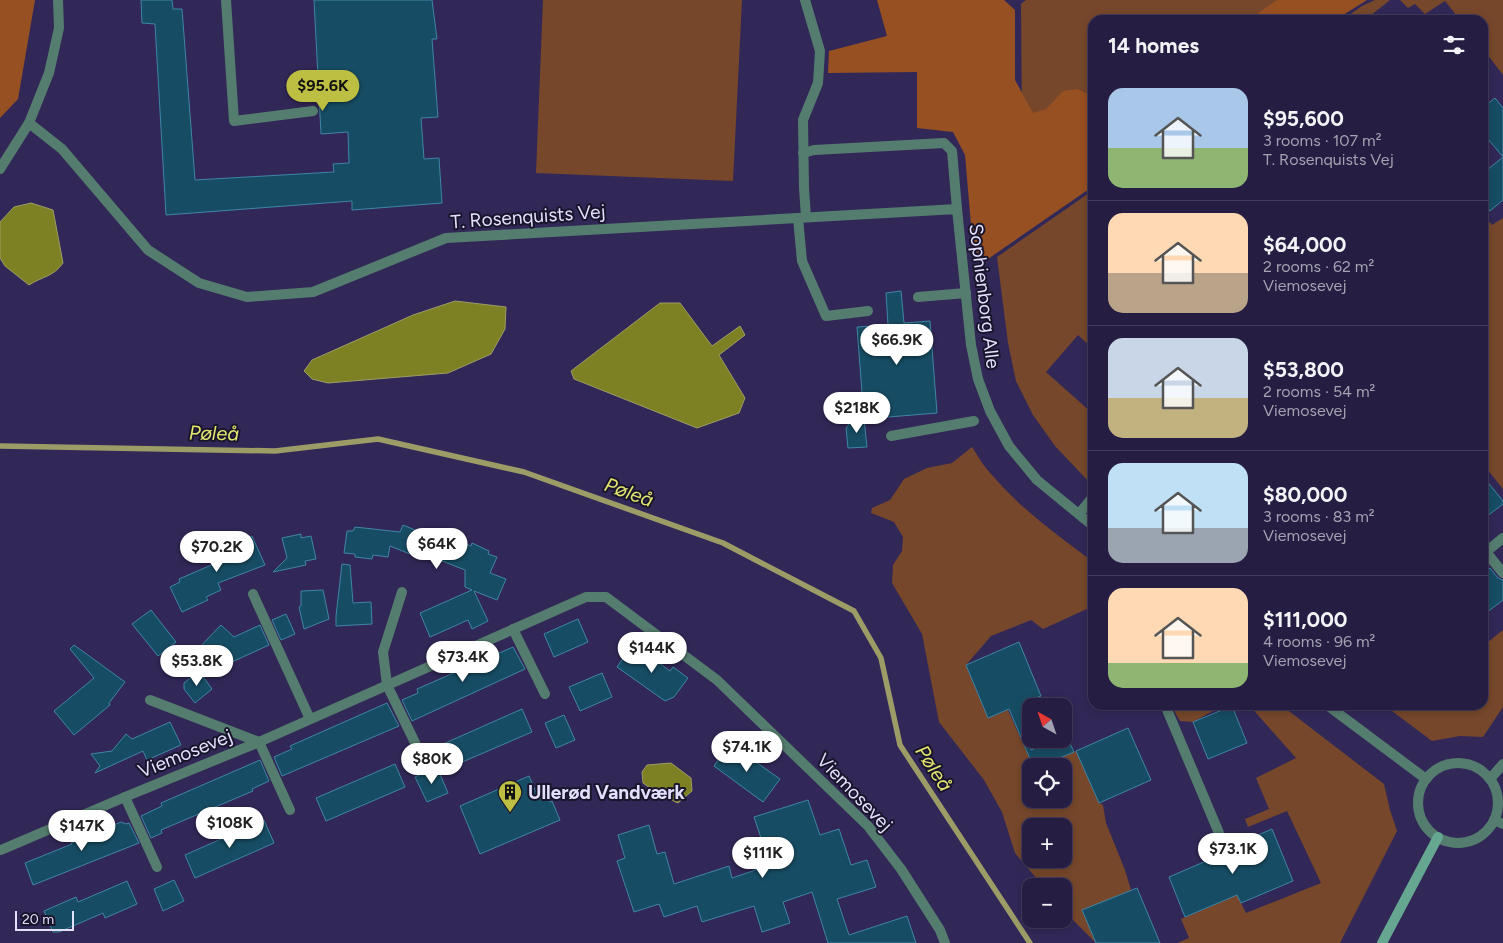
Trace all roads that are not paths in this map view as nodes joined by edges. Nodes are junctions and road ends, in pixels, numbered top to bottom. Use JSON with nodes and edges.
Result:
{"nodes":[{"id":1,"x":58,"y":0,"type":"edge"},
{"id":2,"x":226,"y":0,"type":"edge"},
{"id":3,"x":805,"y":0,"type":"edge"},
{"id":4,"x":313,"y":111,"type":"dead end"},
{"id":5,"x":29,"y":123,"type":"junction"},
{"id":6,"x":803,"y":152,"type":"junction"},
{"id":7,"x":0,"y":169,"type":"edge"},
{"id":8,"x":957,"y":209,"type":"junction"},
{"id":9,"x":802,"y":217,"type":"junction"},
{"id":10,"x":966,"y":293,"type":"junction"},
{"id":11,"x":918,"y":297,"type":"dead end"},
{"id":12,"x":868,"y":311,"type":"dead end"},
{"id":13,"x":974,"y":422,"type":"dead end"},
{"id":14,"x":892,"y":436,"type":"dead end"},
{"id":15,"x":1088,"y":503,"type":"edge"},
{"id":16,"x":1079,"y":514,"type":"junction"},
{"id":17,"x":1088,"y":522,"type":"edge"},
{"id":18,"x":1503,"y":538,"type":"edge"},
{"id":19,"x":1488,"y":550,"type":"edge"},
{"id":20,"x":1488,"y":557,"type":"edge"},
{"id":21,"x":1503,"y":573,"type":"edge"},
{"id":22,"x":402,"y":592,"type":"dead end"},
{"id":23,"x":253,"y":594,"type":"dead end"},
{"id":24,"x":513,"y":628,"type":"junction"},
{"id":25,"x":387,"y":685,"type":"junction"},
{"id":26,"x":545,"y":694,"type":"dead end"},
{"id":27,"x":150,"y":700,"type":"dead end"},
{"id":28,"x":1167,"y":710,"type":"edge"},
{"id":29,"x":1333,"y":710,"type":"edge"},
{"id":30,"x":310,"y":719,"type":"junction"},
{"id":31,"x":259,"y":742,"type":"junction"},
{"id":32,"x":420,"y":753,"type":"dead end"},
{"id":33,"x":1503,"y":764,"type":"edge"},
{"id":34,"x":1426,"y":779,"type":"junction"},
{"id":35,"x":1490,"y":779,"type":"junction"},
{"id":36,"x":125,"y":796,"type":"junction"},
{"id":37,"x":290,"y":810,"type":"dead end"},
{"id":38,"x":1499,"y":822,"type":"edge"},
{"id":39,"x":1219,"y":834,"type":"dead end"},
{"id":40,"x":1438,"y":837,"type":"junction"},
{"id":41,"x":1,"y":850,"type":"dead end"},
{"id":42,"x":157,"y":867,"type":"dead end"},
{"id":43,"x":945,"y":943,"type":"edge"},
{"id":44,"x":1382,"y":943,"type":"edge"}],
"edges":[{"from":1,"to":5,"type":"street"},
{"from":2,"to":4,"type":"street"},
{"from":3,"to":6,"type":"street"},
{"from":5,"to":7,"type":"street"},
{"from":5,"to":9,"type":"street","name":"T. Rosenquists Vej"},
{"from":6,"to":8,"type":"street","name":"Sophienborg Alle"},
{"from":6,"to":9,"type":"street"},
{"from":8,"to":9,"type":"street","name":"T. Rosenquists Vej"},
{"from":8,"to":10,"type":"street","name":"Sophienborg Alle"},
{"from":9,"to":12,"type":"street"},
{"from":10,"to":11,"type":"street"},
{"from":10,"to":16,"type":"street","name":"Sophienborg Alle"},
{"from":13,"to":14,"type":"street"},
{"from":15,"to":16,"type":"street"},
{"from":16,"to":17,"type":"street","name":"Sophienborg Alle"},
{"from":18,"to":19,"type":"street"},
{"from":20,"to":21,"type":"street"},
{"from":22,"to":25,"type":"street"},
{"from":23,"to":30,"type":"street"},
{"from":24,"to":25,"type":"street","name":"Viemosevej"},
{"from":24,"to":26,"type":"street"},
{"from":24,"to":43,"type":"street","name":"Viemosevej"},
{"from":25,"to":30,"type":"street","name":"Viemosevej"},
{"from":25,"to":32,"type":"street"},
{"from":27,"to":31,"type":"street","name":"Viemosevej"},
{"from":28,"to":39,"type":"street"},
{"from":29,"to":34,"type":"street"},
{"from":30,"to":31,"type":"street","name":"Viemosevej"},
{"from":31,"to":36,"type":"street","name":"Viemosevej"},
{"from":31,"to":37,"type":"street","name":"Viemosevej"},
{"from":33,"to":35,"type":"street"},
{"from":34,"to":35,"type":"street"},
{"from":34,"to":40,"type":"street"},
{"from":35,"to":38,"type":"street"},
{"from":36,"to":41,"type":"street","name":"Viemosevej"},
{"from":36,"to":42,"type":"street","name":"Viemosevej"},
{"from":38,"to":40,"type":"street"},
{"from":40,"to":44,"type":"street"}]}
